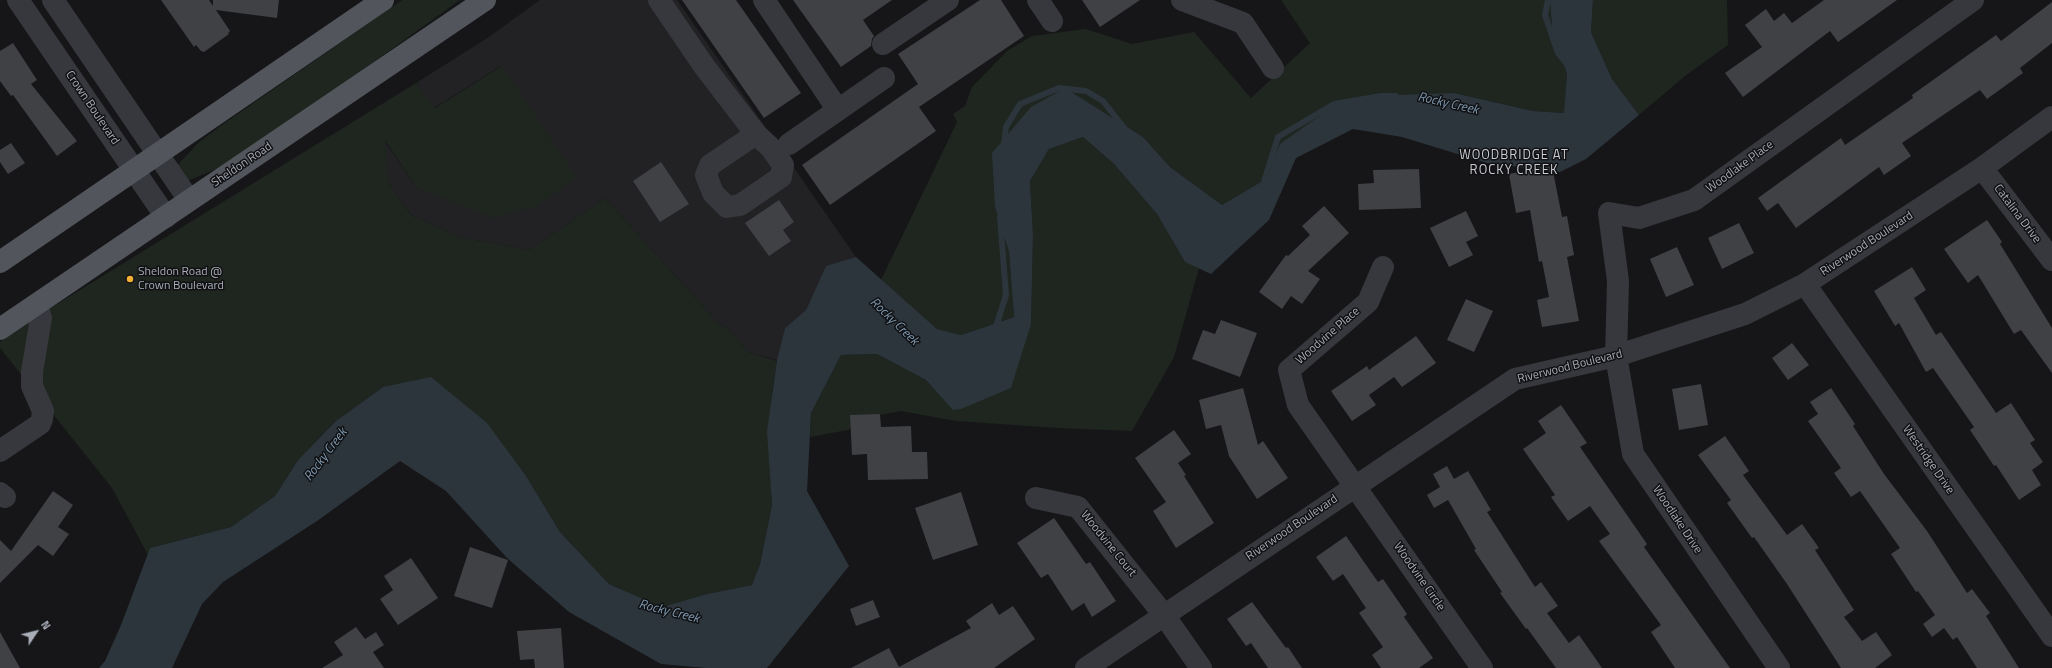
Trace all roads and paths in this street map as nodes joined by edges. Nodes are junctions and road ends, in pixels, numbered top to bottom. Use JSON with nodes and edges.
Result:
{"nodes":[{"id":1,"x":18,"y":0,"type":"edge"},
{"id":2,"x":53,"y":0,"type":"edge"},
{"id":3,"x":383,"y":0,"type":"edge"},
{"id":4,"x":485,"y":0,"type":"edge"},
{"id":5,"x":660,"y":0,"type":"edge"},
{"id":6,"x":764,"y":0,"type":"edge"},
{"id":7,"x":948,"y":0,"type":"edge"},
{"id":8,"x":1038,"y":0,"type":"edge"},
{"id":9,"x":1182,"y":0,"type":"edge"},
{"id":10,"x":1973,"y":0,"type":"edge"},
{"id":11,"x":1052,"y":21,"type":"dead end"},
{"id":12,"x":882,"y":44,"type":"dead end"},
{"id":13,"x":1273,"y":68,"type":"dead end"},
{"id":14,"x":884,"y":78,"type":"dead end"},
{"id":15,"x":838,"y":110,"type":"junction"},
{"id":16,"x":2052,"y":117,"type":"edge"},
{"id":17,"x":756,"y":134,"type":"dead end"},
{"id":18,"x":789,"y":144,"type":"dead end"},
{"id":19,"x":158,"y":154,"type":"junction"},
{"id":20,"x":1982,"y":168,"type":"junction"},
{"id":21,"x":134,"y":171,"type":"junction"},
{"id":22,"x":189,"y":200,"type":"junction"},
{"id":23,"x":166,"y":217,"type":"junction"},
{"id":24,"x":2052,"y":260,"type":"edge"},
{"id":25,"x":0,"y":262,"type":"edge"},
{"id":26,"x":1383,"y":267,"type":"dead end"},
{"id":27,"x":1805,"y":284,"type":"junction"},
{"id":28,"x":37,"y":305,"type":"junction"},
{"id":29,"x":0,"y":330,"type":"edge"},
{"id":30,"x":1616,"y":356,"type":"junction"},
{"id":31,"x":0,"y":451,"type":"edge"},
{"id":32,"x":1355,"y":486,"type":"junction"},
{"id":33,"x":1036,"y":498,"type":"dead end"},
{"id":34,"x":1164,"y":614,"type":"junction"},
{"id":35,"x":2052,"y":636,"type":"edge"},
{"id":36,"x":1086,"y":668,"type":"edge"},
{"id":37,"x":1201,"y":668,"type":"edge"},
{"id":38,"x":1482,"y":668,"type":"edge"},
{"id":39,"x":1779,"y":668,"type":"edge"}],
"edges":[{"from":1,"to":21,"type":"street","name":"Crown Boulevard"},
{"from":2,"to":19,"type":"street"},
{"from":3,"to":19,"type":"main road"},
{"from":4,"to":22,"type":"main road","name":"Sheldon Road"},
{"from":5,"to":17,"type":"street"},
{"from":6,"to":15,"type":"street"},
{"from":7,"to":12,"type":"street"},
{"from":8,"to":11,"type":"street"},
{"from":9,"to":13,"type":"street"},
{"from":10,"to":30,"type":"street","name":"Woodlake Place"},
{"from":14,"to":15,"type":"street"},
{"from":15,"to":18,"type":"street"},
{"from":16,"to":20,"type":"street","name":"Riverwood Boulevard"},
{"from":19,"to":21,"type":"main road"},
{"from":19,"to":22,"type":"street"},
{"from":20,"to":24,"type":"street","name":"Catalina Drive"},
{"from":20,"to":27,"type":"street","name":"Riverwood Boulevard"},
{"from":21,"to":23,"type":"street","name":"Crown Boulevard"},
{"from":21,"to":25,"type":"main road"},
{"from":22,"to":23,"type":"main road","name":"Sheldon Road"},
{"from":23,"to":28,"type":"main road","name":"Sheldon Road"},
{"from":26,"to":32,"type":"street","name":"Woodvine Place"},
{"from":27,"to":30,"type":"street","name":"Riverwood Boulevard"},
{"from":27,"to":35,"type":"street","name":"Westridge Drive"},
{"from":28,"to":29,"type":"main road","name":"Sheldon Road"},
{"from":28,"to":31,"type":"street"},
{"from":30,"to":32,"type":"street","name":"Riverwood Boulevard"},
{"from":30,"to":39,"type":"street","name":"Woodlake Drive"},
{"from":32,"to":34,"type":"street","name":"Riverwood Boulevard"},
{"from":32,"to":38,"type":"street","name":"Woodvine Circle"},
{"from":33,"to":34,"type":"street","name":"Woodvine Court"},
{"from":34,"to":36,"type":"street","name":"Riverwood Boulevard"},
{"from":34,"to":37,"type":"street"}]}
